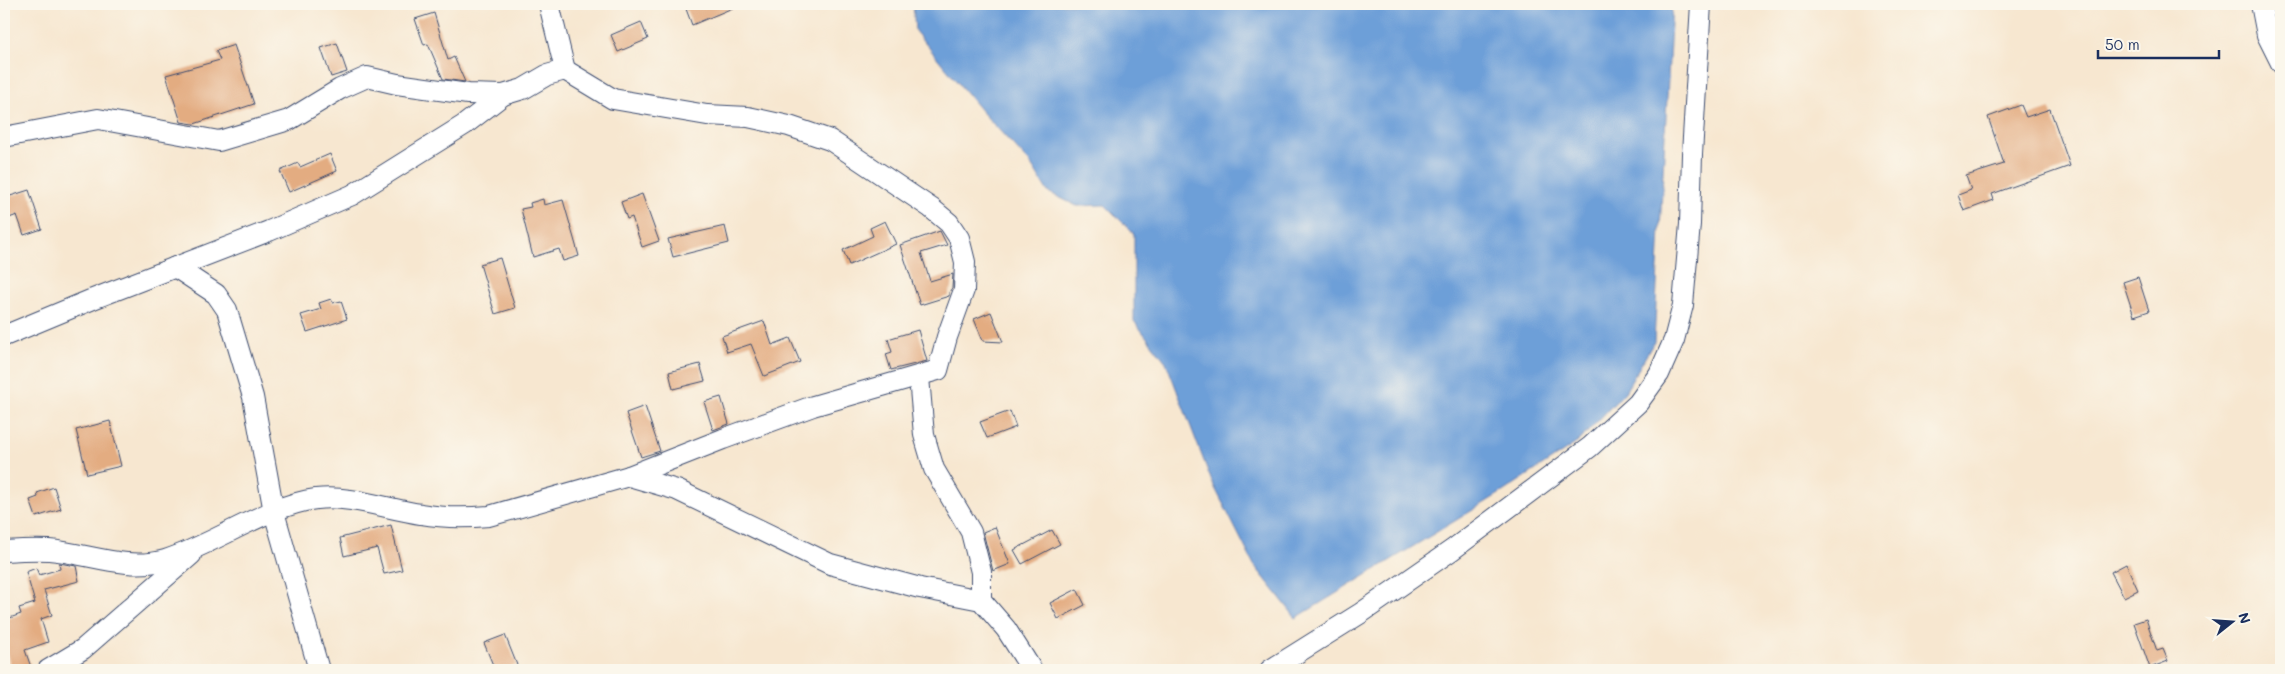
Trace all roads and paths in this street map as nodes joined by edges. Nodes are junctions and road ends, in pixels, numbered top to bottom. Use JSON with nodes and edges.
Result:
{"nodes":[{"id":1,"x":549,"y":4,"type":"edge"},
{"id":2,"x":1701,"y":4,"type":"edge"},
{"id":3,"x":2262,"y":4,"type":"edge"},
{"id":4,"x":2281,"y":63,"type":"edge"},
{"id":5,"x":565,"y":70,"type":"junction"},
{"id":6,"x":503,"y":95,"type":"junction"},
{"id":7,"x":4,"y":137,"type":"edge"},
{"id":8,"x":175,"y":267,"type":"junction"},
{"id":9,"x":4,"y":336,"type":"edge"},
{"id":10,"x":919,"y":377,"type":"junction"},
{"id":11,"x":629,"y":476,"type":"junction"},
{"id":12,"x":274,"y":512,"type":"junction"},
{"id":13,"x":203,"y":543,"type":"junction"},
{"id":14,"x":4,"y":551,"type":"edge"},
{"id":15,"x":981,"y":600,"type":"junction"},
{"id":16,"x":48,"y":670,"type":"edge"},
{"id":17,"x":320,"y":670,"type":"edge"},
{"id":18,"x":1032,"y":670,"type":"edge"},
{"id":19,"x":1270,"y":670,"type":"edge"}],
"edges":[{"from":1,"to":5,"type":"street"},
{"from":2,"to":19,"type":"street"},
{"from":3,"to":4,"type":"street"},
{"from":5,"to":6,"type":"street"},
{"from":5,"to":10,"type":"street"},
{"from":6,"to":7,"type":"street"},
{"from":6,"to":8,"type":"street"},
{"from":8,"to":9,"type":"street"},
{"from":8,"to":12,"type":"street"},
{"from":10,"to":11,"type":"street"},
{"from":10,"to":15,"type":"street"},
{"from":11,"to":12,"type":"street"},
{"from":11,"to":15,"type":"street"},
{"from":12,"to":13,"type":"street"},
{"from":12,"to":17,"type":"street"},
{"from":13,"to":14,"type":"street"},
{"from":13,"to":16,"type":"street"},
{"from":15,"to":18,"type":"street"}]}
